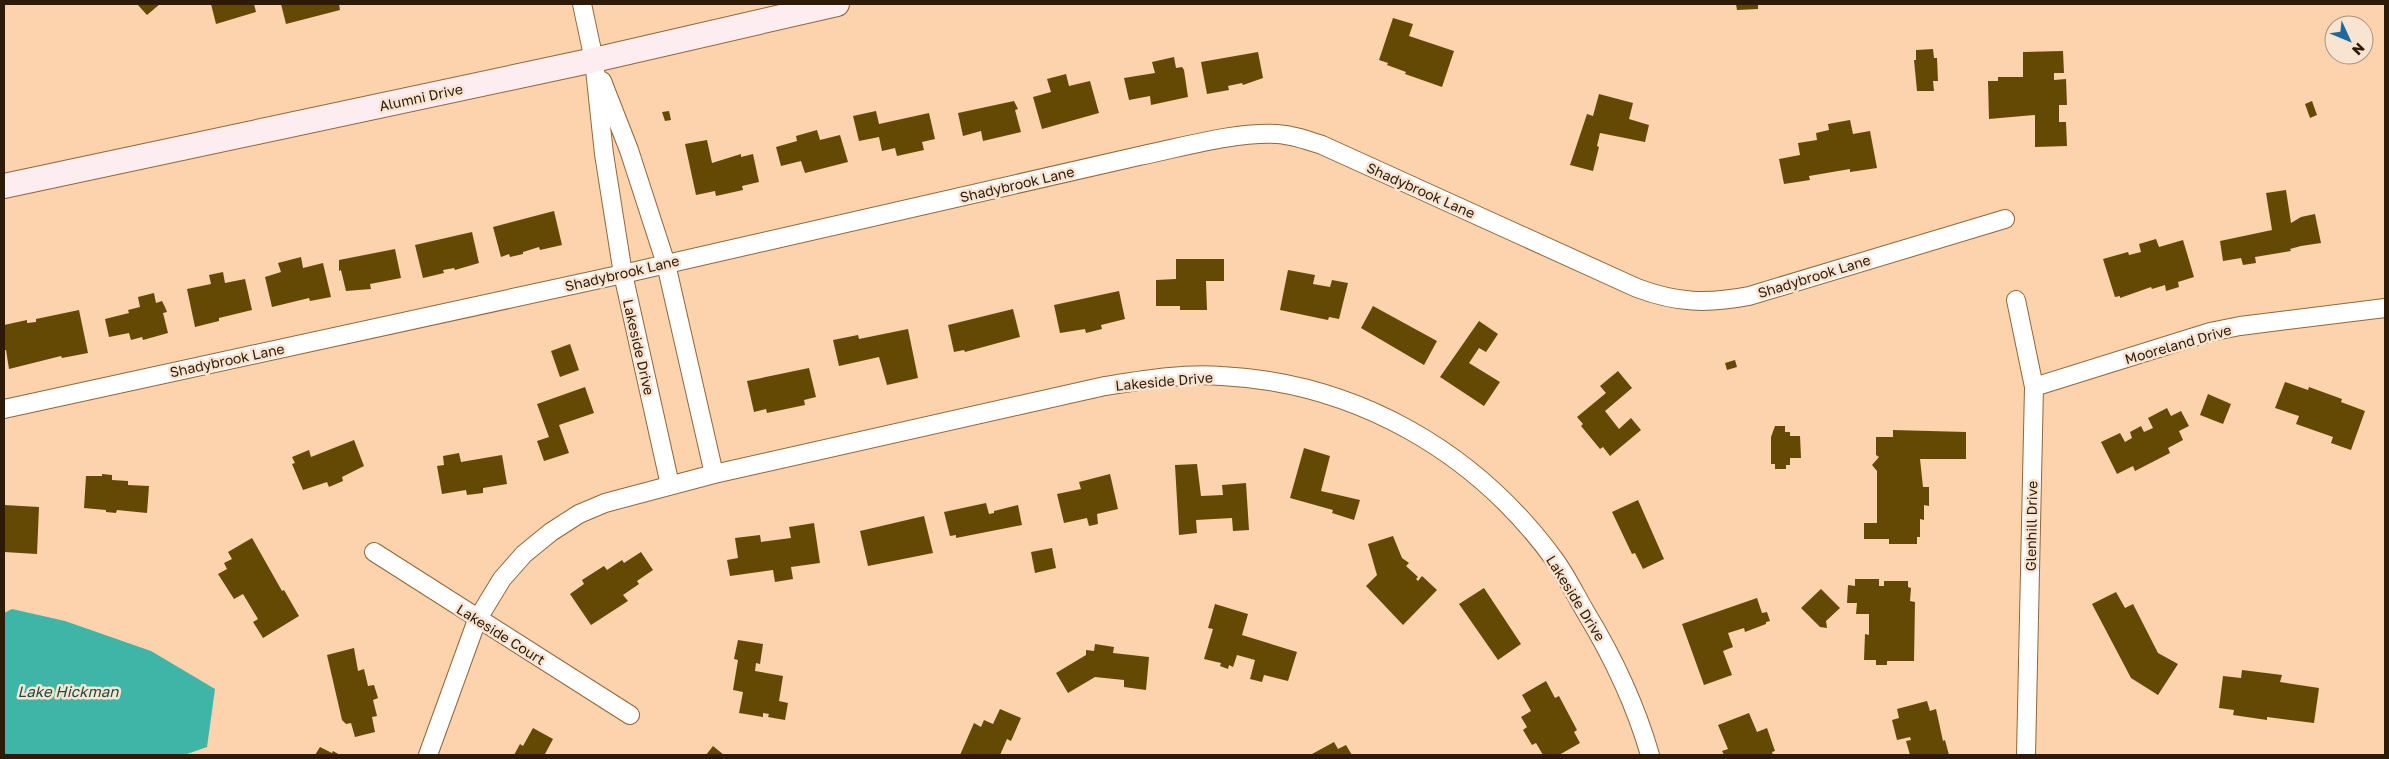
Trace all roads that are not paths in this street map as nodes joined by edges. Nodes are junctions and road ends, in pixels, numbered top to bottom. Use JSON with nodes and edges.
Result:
{"nodes":[{"id":1,"x":582,"y":4,"type":"edge"},
{"id":2,"x":837,"y":4,"type":"edge"},
{"id":3,"x":594,"y":60,"type":"junction"},
{"id":4,"x":4,"y":186,"type":"edge"},
{"id":5,"x":2004,"y":219,"type":"dead end"},
{"id":6,"x":666,"y":264,"type":"junction"},
{"id":7,"x":623,"y":274,"type":"junction"},
{"id":8,"x":2016,"y":300,"type":"dead end"},
{"id":9,"x":2385,"y":308,"type":"edge"},
{"id":10,"x":2034,"y":387,"type":"junction"},
{"id":11,"x":4,"y":409,"type":"edge"},
{"id":12,"x":714,"y":474,"type":"junction"},
{"id":13,"x":670,"y":485,"type":"junction"},
{"id":14,"x":374,"y":552,"type":"dead end"},
{"id":15,"x":478,"y":620,"type":"junction"},
{"id":16,"x":630,"y":715,"type":"dead end"},
{"id":17,"x":428,"y":755,"type":"edge"},
{"id":18,"x":1650,"y":755,"type":"edge"},
{"id":19,"x":2029,"y":755,"type":"edge"}],
"edges":[{"from":1,"to":3,"type":"street","name":"Lakeside Drive"},
{"from":2,"to":3,"type":"main road","name":"Alumni Drive"},
{"from":3,"to":4,"type":"main road","name":"Alumni Drive"},
{"from":3,"to":6,"type":"street","name":"Lakeside Drive"},
{"from":3,"to":7,"type":"street","name":"Lakeside Drive"},
{"from":5,"to":6,"type":"street","name":"Shadybrook Lane"},
{"from":6,"to":7,"type":"street","name":"Shadybrook Lane"},
{"from":6,"to":12,"type":"street","name":"Lakeside Drive"},
{"from":7,"to":11,"type":"street","name":"Shadybrook Lane"},
{"from":7,"to":13,"type":"street","name":"Lakeside Drive"},
{"from":8,"to":10,"type":"street","name":"Glenhill Drive"},
{"from":9,"to":10,"type":"street","name":"Mooreland Drive"},
{"from":10,"to":19,"type":"street","name":"Glenhill Drive"},
{"from":12,"to":13,"type":"street","name":"Lakeside Drive"},
{"from":12,"to":18,"type":"street","name":"Lakeside Drive"},
{"from":13,"to":15,"type":"street","name":"Lakeside Drive"},
{"from":14,"to":15,"type":"street","name":"Lakeside Court"},
{"from":15,"to":16,"type":"street","name":"Lakeside Court"},
{"from":15,"to":17,"type":"street","name":"Lakeside Drive"}]}
